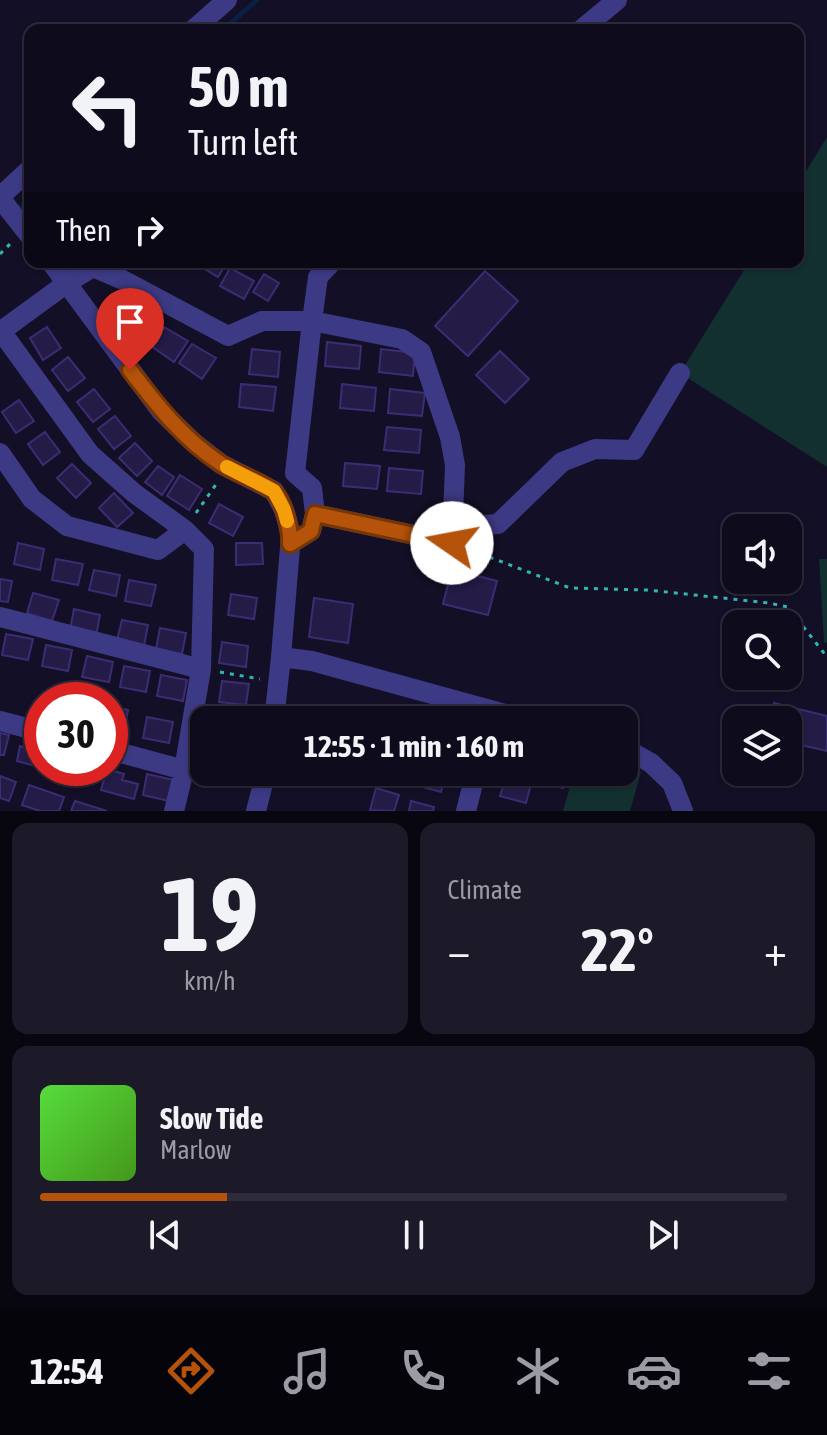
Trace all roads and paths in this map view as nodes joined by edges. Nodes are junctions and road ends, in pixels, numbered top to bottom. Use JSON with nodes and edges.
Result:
{"nodes":[{"id":1,"x":227,"y":0,"type":"edge"},
{"id":2,"x":617,"y":0,"type":"edge"},
{"id":3,"x":200,"y":24,"type":"edge"},
{"id":4,"x":588,"y":24,"type":"edge"},
{"id":5,"x":24,"y":176,"type":"edge"},
{"id":6,"x":2,"y":200,"type":"edge"},
{"id":7,"x":24,"y":229,"type":"edge"},
{"id":8,"x":56,"y":268,"type":"edge"},
{"id":9,"x":91,"y":268,"type":"edge"},
{"id":10,"x":95,"y":268,"type":"edge"},
{"id":11,"x":326,"y":268,"type":"edge"},
{"id":12,"x":67,"y":283,"type":"junction"},
{"id":13,"x":312,"y":321,"type":"junction"},
{"id":14,"x":0,"y":331,"type":"edge"},
{"id":15,"x":680,"y":373,"type":"dead end"},
{"id":16,"x":0,"y":453,"type":"edge"},
{"id":17,"x":228,"y":467,"type":"junction"},
{"id":18,"x":315,"y":514,"type":"junction"},
{"id":19,"x":185,"y":530,"type":"junction"},
{"id":20,"x":453,"y":535,"type":"junction"},
{"id":21,"x":290,"y":544,"type":"junction"},
{"id":22,"x":0,"y":617,"type":"edge"},
{"id":23,"x":281,"y":657,"type":"junction"},
{"id":24,"x":827,"y":657,"type":"edge"},
{"id":25,"x":201,"y":669,"type":"junction"},
{"id":26,"x":278,"y":682,"type":"junction"},
{"id":27,"x":275,"y":706,"type":"edge"},
{"id":28,"x":462,"y":706,"type":"edge"},
{"id":29,"x":0,"y":721,"type":"edge"},
{"id":30,"x":24,"y":727,"type":"edge"},
{"id":31,"x":128,"y":755,"type":"edge"},
{"id":32,"x":638,"y":756,"type":"edge"},
{"id":33,"x":184,"y":770,"type":"junction"},
{"id":34,"x":262,"y":786,"type":"edge"},
{"id":35,"x":472,"y":786,"type":"edge"},
{"id":36,"x":174,"y":811,"type":"edge"},
{"id":37,"x":256,"y":811,"type":"edge"},
{"id":38,"x":466,"y":811,"type":"edge"},
{"id":39,"x":683,"y":811,"type":"edge"}],
"edges":[{"from":1,"to":3,"type":"street"},
{"from":2,"to":4,"type":"street"},
{"from":5,"to":6,"type":"street"},
{"from":6,"to":7,"type":"street"},
{"from":8,"to":12,"type":"street"},
{"from":9,"to":12,"type":"street"},
{"from":10,"to":13,"type":"street"},
{"from":11,"to":13,"type":"street"},
{"from":12,"to":14,"type":"street"},
{"from":12,"to":17,"type":"street"},
{"from":13,"to":18,"type":"street"},
{"from":13,"to":20,"type":"street"},
{"from":14,"to":19,"type":"street"},
{"from":15,"to":20,"type":"street"},
{"from":16,"to":19,"type":"street"},
{"from":17,"to":19,"type":"path"},
{"from":17,"to":21,"type":"street"},
{"from":18,"to":20,"type":"street"},
{"from":18,"to":21,"type":"street"},
{"from":19,"to":25,"type":"street"},
{"from":20,"to":24,"type":"path"},
{"from":21,"to":23,"type":"street"},
{"from":22,"to":25,"type":"street"},
{"from":23,"to":26,"type":"street"},
{"from":23,"to":28,"type":"street"},
{"from":25,"to":26,"type":"path"},
{"from":25,"to":33,"type":"street"},
{"from":26,"to":27,"type":"street"},
{"from":29,"to":30,"type":"street"},
{"from":31,"to":33,"type":"street"},
{"from":32,"to":39,"type":"street"},
{"from":33,"to":36,"type":"street"},
{"from":34,"to":37,"type":"street"},
{"from":35,"to":38,"type":"street"}]}
